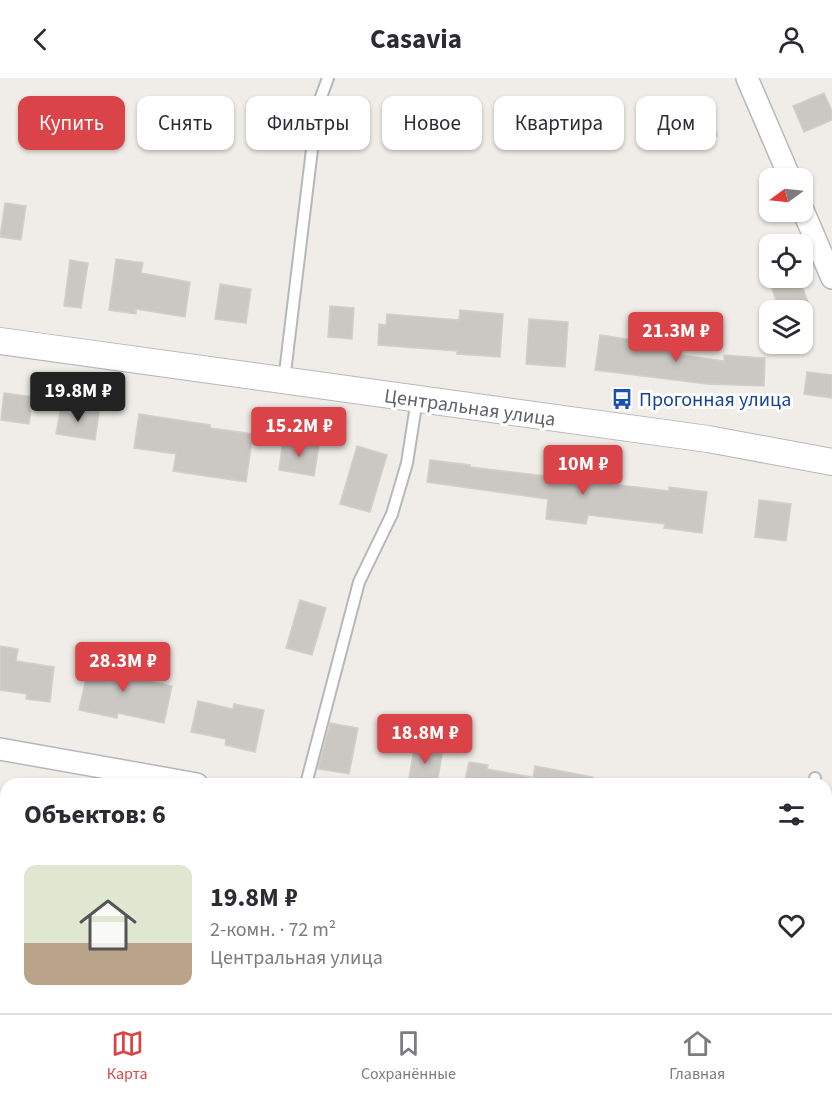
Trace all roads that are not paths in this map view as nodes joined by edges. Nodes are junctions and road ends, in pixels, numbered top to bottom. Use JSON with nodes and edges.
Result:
{"nodes":[{"id":1,"x":328,"y":78,"type":"edge"},
{"id":2,"x":747,"y":78,"type":"edge"},
{"id":3,"x":786,"y":168,"type":"edge"},
{"id":4,"x":808,"y":222,"type":"edge"},
{"id":5,"x":832,"y":278,"type":"edge"},
{"id":6,"x":0,"y":341,"type":"edge"},
{"id":7,"x":284,"y":381,"type":"junction"},
{"id":8,"x":417,"y":399,"type":"junction"},
{"id":9,"x":832,"y":462,"type":"edge"},
{"id":10,"x":0,"y":749,"type":"edge"},
{"id":11,"x":163,"y":778,"type":"edge"},
{"id":12,"x":308,"y":778,"type":"edge"}],
"edges":[{"from":1,"to":7,"type":"lane"},
{"from":2,"to":3,"type":"street"},
{"from":4,"to":5,"type":"street"},
{"from":6,"to":7,"type":"street","name":"Центральная улица"},
{"from":7,"to":8,"type":"street","name":"Центральная улица"},
{"from":8,"to":9,"type":"street","name":"Центральная улица"},
{"from":8,"to":12,"type":"lane"},
{"from":10,"to":11,"type":"street"}]}
